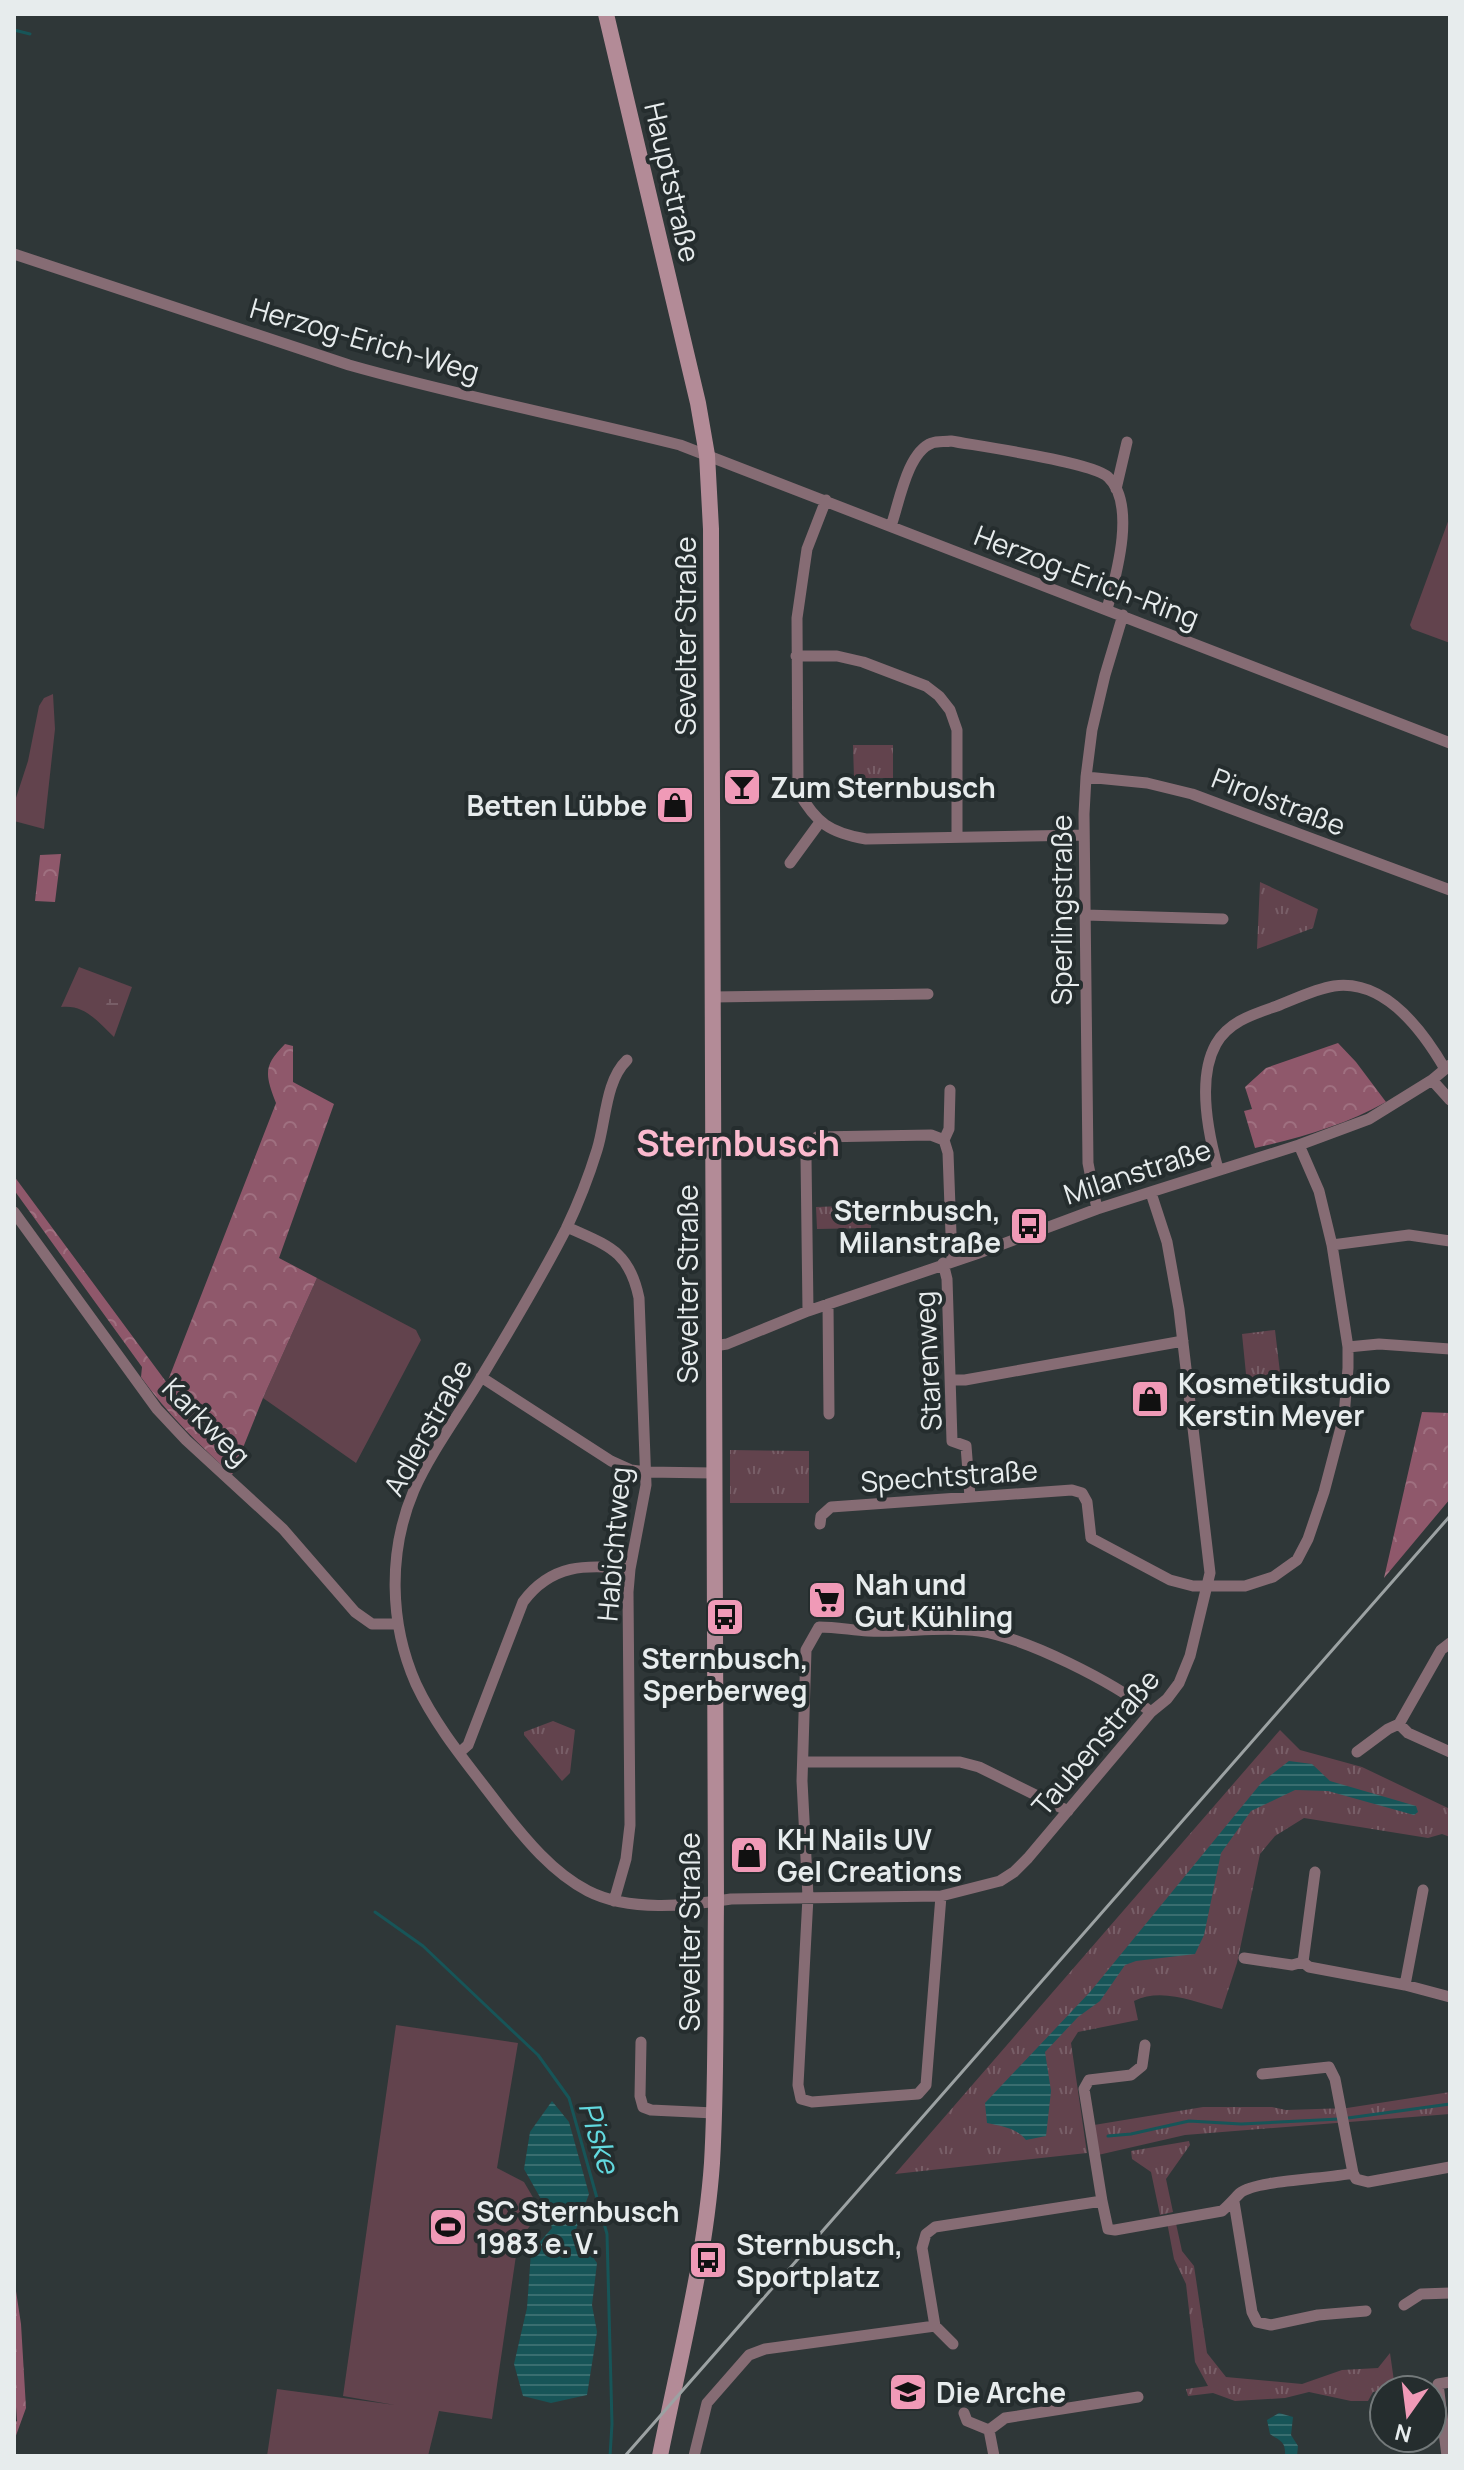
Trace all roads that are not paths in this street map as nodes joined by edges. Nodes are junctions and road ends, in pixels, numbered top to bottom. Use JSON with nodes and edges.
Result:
{"nodes":[{"id":1,"x":606,"y":14,"type":"edge"},
{"id":2,"x":14,"y":254,"type":"edge"},
{"id":3,"x":1127,"y":442,"type":"dead end"},
{"id":4,"x":707,"y":455,"type":"junction"},
{"id":5,"x":1116,"y":489,"type":"junction"},
{"id":6,"x":826,"y":500,"type":"junction"},
{"id":7,"x":891,"y":526,"type":"junction"},
{"id":8,"x":1107,"y":609,"type":"junction"},
{"id":9,"x":1123,"y":615,"type":"junction"},
{"id":10,"x":796,"y":656,"type":"junction"},
{"id":11,"x":1450,"y":743,"type":"edge"},
{"id":12,"x":1086,"y":777,"type":"junction"},
{"id":13,"x":820,"y":822,"type":"junction"},
{"id":14,"x":1084,"y":835,"type":"junction"},
{"id":15,"x":957,"y":836,"type":"junction"},
{"id":16,"x":790,"y":863,"type":"dead end"},
{"id":17,"x":1450,"y":890,"type":"edge"},
{"id":18,"x":1085,"y":915,"type":"junction"},
{"id":19,"x":1223,"y":919,"type":"dead end"},
{"id":20,"x":928,"y":994,"type":"dead end"},
{"id":21,"x":713,"y":997,"type":"junction"},
{"id":22,"x":627,"y":1060,"type":"dead end"},
{"id":23,"x":1448,"y":1067,"type":"edge"},
{"id":24,"x":1432,"y":1080,"type":"junction"},
{"id":25,"x":950,"y":1090,"type":"dead end"},
{"id":26,"x":1450,"y":1100,"type":"edge"},
{"id":27,"x":944,"y":1140,"type":"junction"},
{"id":28,"x":1299,"y":1145,"type":"junction"},
{"id":29,"x":1218,"y":1169,"type":"junction"},
{"id":30,"x":1151,"y":1193,"type":"junction"},
{"id":31,"x":1097,"y":1209,"type":"junction"},
{"id":32,"x":14,"y":1212,"type":"edge"},
{"id":33,"x":567,"y":1227,"type":"junction"},
{"id":34,"x":1450,"y":1241,"type":"edge"},
{"id":35,"x":1332,"y":1245,"type":"junction"},
{"id":36,"x":948,"y":1262,"type":"junction"},
{"id":37,"x":828,"y":1304,"type":"junction"},
{"id":38,"x":808,"y":1311,"type":"junction"},
{"id":39,"x":1183,"y":1341,"type":"junction"},
{"id":40,"x":714,"y":1346,"type":"junction"},
{"id":41,"x":1348,"y":1347,"type":"junction"},
{"id":42,"x":1450,"y":1349,"type":"edge"},
{"id":43,"x":481,"y":1377,"type":"junction"},
{"id":44,"x":952,"y":1380,"type":"junction"},
{"id":45,"x":829,"y":1414,"type":"dead end"},
{"id":46,"x":646,"y":1472,"type":"junction"},
{"id":47,"x":714,"y":1473,"type":"junction"},
{"id":48,"x":970,"y":1497,"type":"junction"},
{"id":49,"x":820,"y":1524,"type":"dead end"},
{"id":50,"x":630,"y":1569,"type":"junction"},
{"id":51,"x":1208,"y":1587,"type":"junction"},
{"id":52,"x":398,"y":1624,"type":"junction"},
{"id":53,"x":1450,"y":1643,"type":"edge"},
{"id":54,"x":1151,"y":1712,"type":"junction"},
{"id":55,"x":1399,"y":1724,"type":"junction"},
{"id":56,"x":1357,"y":1752,"type":"dead end"},
{"id":57,"x":1450,"y":1752,"type":"edge"},
{"id":58,"x":459,"y":1753,"type":"junction"},
{"id":59,"x":803,"y":1762,"type":"junction"},
{"id":60,"x":1068,"y":1811,"type":"junction"},
{"id":61,"x":1315,"y":1872,"type":"dead end"},
{"id":62,"x":1423,"y":1890,"type":"dead end"},
{"id":63,"x":941,"y":1896,"type":"junction"},
{"id":64,"x":808,"y":1897,"type":"junction"},
{"id":65,"x":614,"y":1901,"type":"junction"},
{"id":66,"x":716,"y":1902,"type":"junction"},
{"id":67,"x":1244,"y":1958,"type":"dead end"},
{"id":68,"x":1303,"y":1962,"type":"junction"},
{"id":69,"x":1405,"y":1985,"type":"junction"},
{"id":70,"x":1450,"y":1997,"type":"edge"},
{"id":71,"x":641,"y":2042,"type":"dead end"},
{"id":72,"x":1145,"y":2045,"type":"dead end"},
{"id":73,"x":1262,"y":2074,"type":"dead end"},
{"id":74,"x":714,"y":2113,"type":"junction"},
{"id":75,"x":1450,"y":2167,"type":"edge"},
{"id":76,"x":1353,"y":2173,"type":"junction"},
{"id":77,"x":1102,"y":2201,"type":"junction"},
{"id":78,"x":1234,"y":2202,"type":"junction"},
{"id":79,"x":1450,"y":2293,"type":"edge"},
{"id":80,"x":1404,"y":2305,"type":"dead end"},
{"id":81,"x":1366,"y":2311,"type":"dead end"},
{"id":82,"x":935,"y":2326,"type":"junction"},
{"id":83,"x":953,"y":2344,"type":"dead end"},
{"id":84,"x":1450,"y":2382,"type":"edge"},
{"id":85,"x":1138,"y":2397,"type":"dead end"},
{"id":86,"x":964,"y":2413,"type":"dead end"},
{"id":87,"x":989,"y":2430,"type":"junction"},
{"id":88,"x":660,"y":2456,"type":"edge"},
{"id":89,"x":694,"y":2456,"type":"edge"},
{"id":90,"x":994,"y":2456,"type":"edge"},
{"id":91,"x":1447,"y":2456,"type":"edge"}],
"edges":[{"from":1,"to":4,"type":"street","name":"Hauptstraße"},
{"from":2,"to":4,"type":"street","name":"Herzog-Erich-Weg"},
{"from":3,"to":5,"type":"street"},
{"from":4,"to":6,"type":"street","name":"Herzog-Erich-Ring"},
{"from":4,"to":21,"type":"street","name":"Sevelter Straße"},
{"from":5,"to":7,"type":"street"},
{"from":5,"to":8,"type":"street"},
{"from":6,"to":7,"type":"street","name":"Herzog-Erich-Ring"},
{"from":6,"to":10,"type":"street"},
{"from":7,"to":8,"type":"street","name":"Herzog-Erich-Ring"},
{"from":8,"to":9,"type":"street","name":"Herzog-Erich-Ring"},
{"from":9,"to":11,"type":"street","name":"Herzog-Erich-Ring"},
{"from":9,"to":12,"type":"street","name":"Sperlingstraße"},
{"from":10,"to":13,"type":"street"},
{"from":10,"to":15,"type":"street"},
{"from":12,"to":14,"type":"street","name":"Sperlingstraße"},
{"from":12,"to":17,"type":"street","name":"Pirolstraße"},
{"from":13,"to":15,"type":"street"},
{"from":13,"to":16,"type":"street"},
{"from":14,"to":15,"type":"street"},
{"from":14,"to":18,"type":"street","name":"Sperlingstraße"},
{"from":18,"to":19,"type":"street"},
{"from":18,"to":31,"type":"street","name":"Sperlingstraße"},
{"from":20,"to":21,"type":"street"},
{"from":21,"to":40,"type":"street","name":"Sevelter Straße"},
{"from":22,"to":33,"type":"street","name":"Adlerstraße"},
{"from":23,"to":24,"type":"street","name":"Milanstraße"},
{"from":23,"to":29,"type":"street"},
{"from":24,"to":26,"type":"street"},
{"from":24,"to":28,"type":"street","name":"Milanstraße"},
{"from":25,"to":27,"type":"street","name":"Starenweg"},
{"from":27,"to":36,"type":"street","name":"Starenweg"},
{"from":27,"to":38,"type":"street"},
{"from":28,"to":29,"type":"street","name":"Milanstraße"},
{"from":28,"to":35,"type":"street"},
{"from":29,"to":30,"type":"street","name":"Milanstraße"},
{"from":30,"to":31,"type":"street","name":"Milanstraße"},
{"from":30,"to":39,"type":"street","name":"Taubenstraße"},
{"from":31,"to":36,"type":"street","name":"Milanstraße"},
{"from":32,"to":52,"type":"street","name":"Karkweg"},
{"from":33,"to":43,"type":"street","name":"Adlerstraße"},
{"from":33,"to":46,"type":"street","name":"Habichtweg"},
{"from":34,"to":35,"type":"street"},
{"from":35,"to":41,"type":"street"},
{"from":36,"to":37,"type":"street","name":"Milanstraße"},
{"from":36,"to":44,"type":"street","name":"Starenweg"},
{"from":37,"to":38,"type":"street","name":"Milanstraße"},
{"from":37,"to":45,"type":"street"},
{"from":38,"to":40,"type":"street","name":"Milanstraße"},
{"from":39,"to":44,"type":"street"},
{"from":39,"to":51,"type":"street","name":"Taubenstraße"},
{"from":40,"to":47,"type":"street","name":"Sevelter Straße"},
{"from":41,"to":42,"type":"street"},
{"from":41,"to":51,"type":"street"},
{"from":43,"to":46,"type":"street"},
{"from":43,"to":52,"type":"street","name":"Adlerstraße"},
{"from":44,"to":48,"type":"street","name":"Starenweg"},
{"from":46,"to":47,"type":"street"},
{"from":46,"to":50,"type":"street","name":"Habichtweg"},
{"from":47,"to":66,"type":"street","name":"Sevelter Straße"},
{"from":48,"to":49,"type":"street","name":"Spechtstraße"},
{"from":48,"to":51,"type":"street","name":"Spechtstraße"},
{"from":50,"to":58,"type":"street"},
{"from":50,"to":65,"type":"street","name":"Habichtweg"},
{"from":51,"to":54,"type":"street","name":"Taubenstraße"},
{"from":52,"to":58,"type":"street","name":"Adlerstraße"},
{"from":53,"to":55,"type":"street"},
{"from":54,"to":59,"type":"street"},
{"from":54,"to":60,"type":"street","name":"Taubenstraße"},
{"from":55,"to":56,"type":"street"},
{"from":55,"to":57,"type":"street"},
{"from":58,"to":65,"type":"street","name":"Adlerstraße"},
{"from":59,"to":60,"type":"street"},
{"from":59,"to":64,"type":"street"},
{"from":60,"to":63,"type":"street","name":"Taubenstraße"},
{"from":61,"to":68,"type":"street"},
{"from":62,"to":69,"type":"street"},
{"from":63,"to":64,"type":"street","name":"Taubenstraße"},
{"from":63,"to":64,"type":"street"},
{"from":64,"to":66,"type":"street","name":"Taubenstraße"},
{"from":65,"to":66,"type":"street","name":"Adlerstraße"},
{"from":66,"to":74,"type":"street","name":"Sevelter Straße"},
{"from":67,"to":68,"type":"street"},
{"from":68,"to":69,"type":"street"},
{"from":69,"to":70,"type":"street"},
{"from":71,"to":74,"type":"street","name":"Sevelter Straße"},
{"from":72,"to":77,"type":"street"},
{"from":73,"to":76,"type":"street"},
{"from":74,"to":88,"type":"street","name":"Sevelter Straße"},
{"from":75,"to":76,"type":"street"},
{"from":76,"to":78,"type":"street"},
{"from":77,"to":78,"type":"street"},
{"from":77,"to":82,"type":"street"},
{"from":78,"to":81,"type":"street"},
{"from":79,"to":80,"type":"street"},
{"from":82,"to":83,"type":"street"},
{"from":82,"to":89,"type":"street"},
{"from":84,"to":91,"type":"street"},
{"from":85,"to":87,"type":"street"},
{"from":86,"to":87,"type":"street"},
{"from":87,"to":90,"type":"street"}]}
